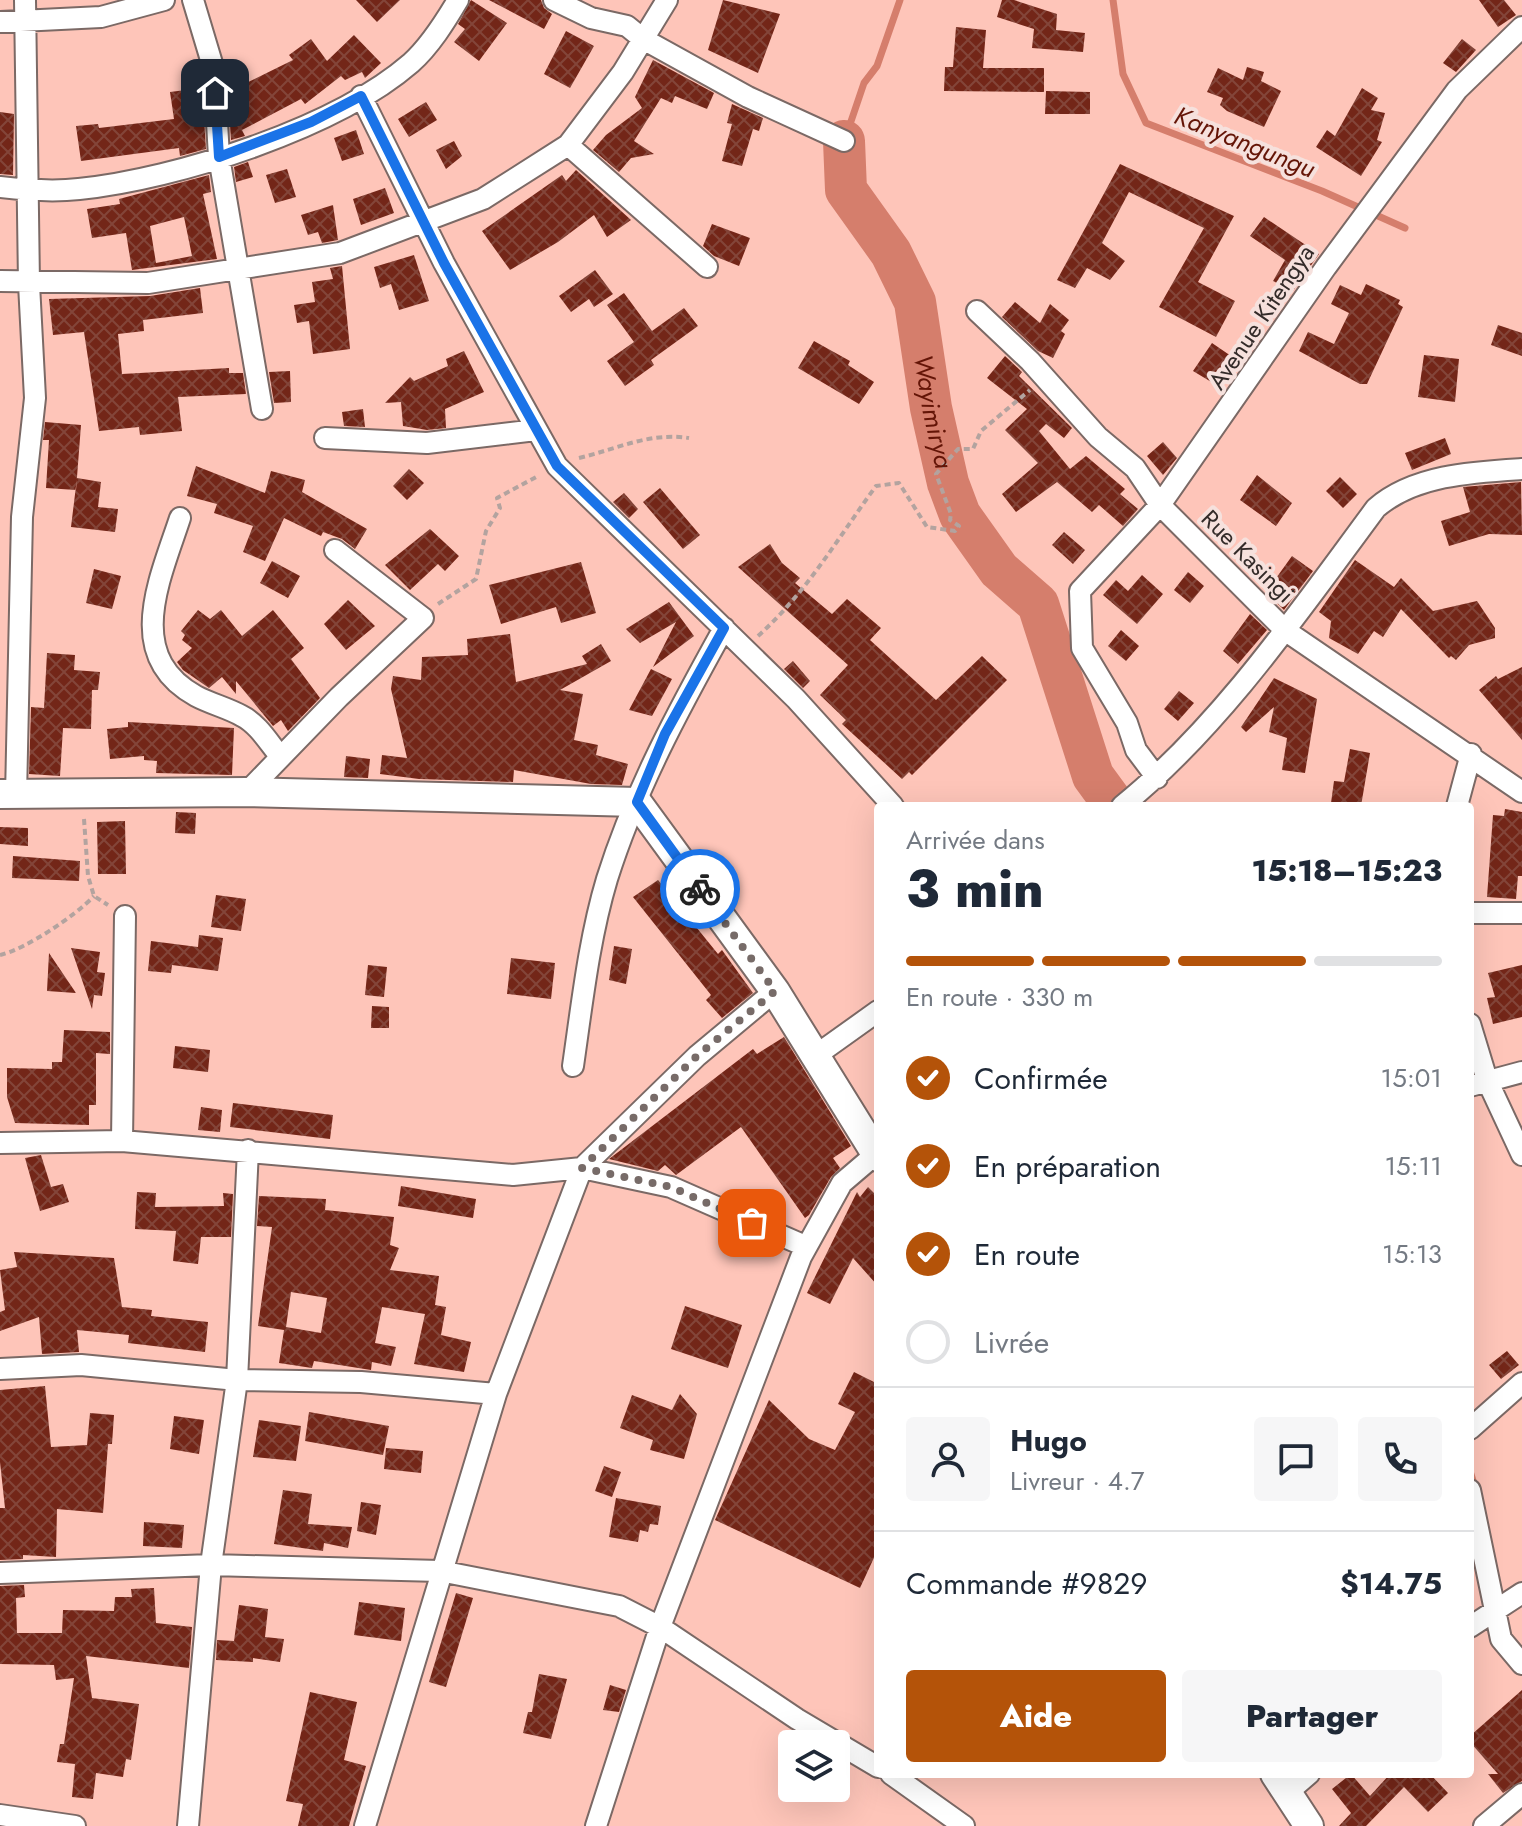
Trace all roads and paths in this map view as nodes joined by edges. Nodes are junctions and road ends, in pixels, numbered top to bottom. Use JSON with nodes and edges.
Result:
{"nodes":[{"id":1,"x":164,"y":0,"type":"edge"},
{"id":2,"x":193,"y":0,"type":"edge"},
{"id":3,"x":458,"y":0,"type":"edge"},
{"id":4,"x":554,"y":0,"type":"edge"},
{"id":5,"x":667,"y":0,"type":"edge"},
{"id":6,"x":26,"y":10,"type":"edge"},
{"id":7,"x":0,"y":22,"type":"edge"},
{"id":8,"x":1522,"y":27,"type":"edge"},
{"id":9,"x":643,"y":39,"type":"junction"},
{"id":10,"x":361,"y":96,"type":"junction"},
{"id":11,"x":844,"y":141,"type":"dead end"},
{"id":12,"x":568,"y":145,"type":"junction"},
{"id":13,"x":219,"y":157,"type":"junction"},
{"id":14,"x":0,"y":187,"type":"edge"},
{"id":15,"x":27,"y":190,"type":"junction"},
{"id":16,"x":425,"y":224,"type":"junction"},
{"id":17,"x":707,"y":267,"type":"dead end"},
{"id":18,"x":238,"y":268,"type":"junction"},
{"id":19,"x":0,"y":281,"type":"edge"},
{"id":20,"x":29,"y":284,"type":"junction"},
{"id":21,"x":977,"y":311,"type":"dead end"},
{"id":22,"x":1043,"y":379,"type":"junction"},
{"id":23,"x":262,"y":409,"type":"dead end"},
{"id":24,"x":536,"y":430,"type":"junction"},
{"id":25,"x":325,"y":438,"type":"dead end"},
{"id":26,"x":689,"y":438,"type":"dead end"},
{"id":27,"x":557,"y":466,"type":"junction"},
{"id":28,"x":1522,"y":469,"type":"edge"},
{"id":29,"x":1160,"y":505,"type":"junction"},
{"id":30,"x":180,"y":518,"type":"dead end"},
{"id":31,"x":335,"y":550,"type":"dead end"},
{"id":32,"x":423,"y":618,"type":"junction"},
{"id":33,"x":9,"y":628,"type":"edge"},
{"id":34,"x":724,"y":628,"type":"junction"},
{"id":35,"x":1286,"y":631,"type":"junction"},
{"id":36,"x":744,"y":648,"type":"junction"},
{"id":37,"x":1471,"y":754,"type":"junction"},
{"id":38,"x":280,"y":756,"type":"junction"},
{"id":39,"x":1157,"y":778,"type":"junction"},
{"id":40,"x":247,"y":792,"type":"junction"},
{"id":41,"x":1522,"y":792,"type":"edge"},
{"id":42,"x":84,"y":793,"type":"junction"},
{"id":43,"x":8,"y":795,"type":"edge"},
{"id":44,"x":637,"y":802,"type":"junction"},
{"id":45,"x":889,"y":802,"type":"edge"},
{"id":46,"x":1127,"y":802,"type":"edge"},
{"id":47,"x":1458,"y":802,"type":"edge"},
{"id":48,"x":94,"y":896,"type":"junction"},
{"id":49,"x":1474,"y":913,"type":"edge"},
{"id":50,"x":1522,"y":913,"type":"edge"},
{"id":51,"x":125,"y":916,"type":"joint"},
{"id":52,"x":0,"y":955,"type":"edge"},
{"id":53,"x":775,"y":991,"type":"junction"},
{"id":54,"x":874,"y":1014,"type":"edge"},
{"id":55,"x":1474,"y":1050,"type":"edge"},
{"id":56,"x":815,"y":1056,"type":"junction"},
{"id":57,"x":573,"y":1066,"type":"dead end"},
{"id":58,"x":1522,"y":1072,"type":"edge"},
{"id":59,"x":1479,"y":1083,"type":"edge"},
{"id":60,"x":122,"y":1141,"type":"junction"},
{"id":61,"x":0,"y":1143,"type":"edge"},
{"id":62,"x":248,"y":1150,"type":"junction"},
{"id":63,"x":874,"y":1150,"type":"edge"},
{"id":64,"x":1522,"y":1155,"type":"edge"},
{"id":65,"x":874,"y":1157,"type":"edge"},
{"id":66,"x":582,"y":1168,"type":"junction"},
{"id":67,"x":805,"y":1246,"type":"junction"},
{"id":68,"x":0,"y":1369,"type":"edge"},
{"id":69,"x":237,"y":1380,"type":"junction"},
{"id":70,"x":1522,"y":1383,"type":"edge"},
{"id":71,"x":496,"y":1394,"type":"junction"},
{"id":72,"x":1474,"y":1425,"type":"edge"},
{"id":73,"x":1474,"y":1508,"type":"edge"},
{"id":74,"x":211,"y":1565,"type":"junction"},
{"id":75,"x":440,"y":1571,"type":"junction"},
{"id":76,"x":0,"y":1573,"type":"edge"},
{"id":77,"x":1522,"y":1593,"type":"edge"},
{"id":78,"x":1496,"y":1608,"type":"junction"},
{"id":79,"x":1474,"y":1624,"type":"edge"},
{"id":80,"x":660,"y":1627,"type":"junction"},
{"id":81,"x":1522,"y":1664,"type":"edge"},
{"id":82,"x":874,"y":1765,"type":"edge"},
{"id":83,"x":897,"y":1778,"type":"edge"},
{"id":84,"x":1281,"y":1783,"type":"edge"},
{"id":85,"x":1522,"y":1794,"type":"edge"},
{"id":86,"x":0,"y":1815,"type":"edge"},
{"id":87,"x":75,"y":1826,"type":"edge"},
{"id":88,"x":188,"y":1826,"type":"edge"},
{"id":89,"x":365,"y":1826,"type":"edge"},
{"id":90,"x":596,"y":1826,"type":"edge"},
{"id":91,"x":964,"y":1826,"type":"edge"},
{"id":92,"x":1309,"y":1826,"type":"edge"},
{"id":93,"x":1484,"y":1826,"type":"edge"}],
"edges":[{"from":1,"to":6,"type":"street"},
{"from":2,"to":13,"type":"street"},
{"from":3,"to":10,"type":"street"},
{"from":4,"to":9,"type":"street"},
{"from":5,"to":9,"type":"street"},
{"from":6,"to":7,"type":"street"},
{"from":6,"to":15,"type":"street"},
{"from":8,"to":29,"type":"street","name":"Avenue Kitengya"},
{"from":9,"to":11,"type":"street"},
{"from":9,"to":12,"type":"street"},
{"from":10,"to":13,"type":"street"},
{"from":10,"to":16,"type":"street"},
{"from":12,"to":16,"type":"street"},
{"from":12,"to":17,"type":"street"},
{"from":13,"to":15,"type":"street"},
{"from":13,"to":18,"type":"street"},
{"from":14,"to":15,"type":"street"},
{"from":15,"to":20,"type":"street"},
{"from":16,"to":18,"type":"street"},
{"from":16,"to":24,"type":"street"},
{"from":18,"to":20,"type":"street"},
{"from":18,"to":23,"type":"street"},
{"from":19,"to":20,"type":"street"},
{"from":20,"to":33,"type":"street"},
{"from":21,"to":22,"type":"street","name":"Rue Kasingi"},
{"from":22,"to":29,"type":"street","name":"Rue Kasingi"},
{"from":22,"to":36,"type":"path"},
{"from":24,"to":25,"type":"street"},
{"from":24,"to":27,"type":"street"},
{"from":26,"to":27,"type":"path"},
{"from":27,"to":32,"type":"path"},
{"from":27,"to":34,"type":"street"},
{"from":28,"to":35,"type":"street"},
{"from":29,"to":35,"type":"street","name":"Rue Kasingi"},
{"from":29,"to":39,"type":"street","name":"Avenue Kitengya"},
{"from":30,"to":38,"type":"street"},
{"from":31,"to":32,"type":"street"},
{"from":32,"to":38,"type":"street"},
{"from":33,"to":43,"type":"street"},
{"from":34,"to":36,"type":"street"},
{"from":34,"to":44,"type":"street"},
{"from":35,"to":37,"type":"street","name":"Rue Kasingi"},
{"from":35,"to":39,"type":"street"},
{"from":36,"to":45,"type":"street"},
{"from":37,"to":41,"type":"street","name":"Rue Kasingi"},
{"from":37,"to":47,"type":"street"},
{"from":38,"to":40,"type":"street"},
{"from":39,"to":46,"type":"street"},
{"from":40,"to":42,"type":"street"},
{"from":40,"to":44,"type":"street"},
{"from":42,"to":43,"type":"street"},
{"from":42,"to":48,"type":"path"},
{"from":44,"to":53,"type":"street"},
{"from":44,"to":57,"type":"street"},
{"from":48,"to":51,"type":"path"},
{"from":48,"to":52,"type":"path"},
{"from":49,"to":50,"type":"street"},
{"from":51,"to":60,"type":"street"},
{"from":53,"to":56,"type":"street"},
{"from":53,"to":66,"type":"street"},
{"from":54,"to":56,"type":"street"},
{"from":55,"to":59,"type":"street"},
{"from":56,"to":63,"type":"street"},
{"from":58,"to":59,"type":"street"},
{"from":59,"to":64,"type":"street"},
{"from":60,"to":61,"type":"street"},
{"from":60,"to":62,"type":"street"},
{"from":62,"to":66,"type":"street"},
{"from":62,"to":69,"type":"street"},
{"from":65,"to":67,"type":"street"},
{"from":66,"to":67,"type":"street"},
{"from":66,"to":71,"type":"street"},
{"from":67,"to":80,"type":"street"},
{"from":68,"to":69,"type":"street"},
{"from":69,"to":71,"type":"street"},
{"from":69,"to":74,"type":"street"},
{"from":70,"to":72,"type":"street"},
{"from":71,"to":75,"type":"street"},
{"from":73,"to":78,"type":"street"},
{"from":74,"to":75,"type":"street"},
{"from":74,"to":76,"type":"street"},
{"from":74,"to":88,"type":"street"},
{"from":75,"to":80,"type":"street"},
{"from":75,"to":89,"type":"street"},
{"from":77,"to":78,"type":"street"},
{"from":78,"to":79,"type":"street"},
{"from":78,"to":81,"type":"street"},
{"from":80,"to":82,"type":"street"},
{"from":80,"to":90,"type":"street"},
{"from":83,"to":91,"type":"street"},
{"from":84,"to":92,"type":"street"},
{"from":85,"to":93,"type":"street"},
{"from":86,"to":87,"type":"street"}]}
